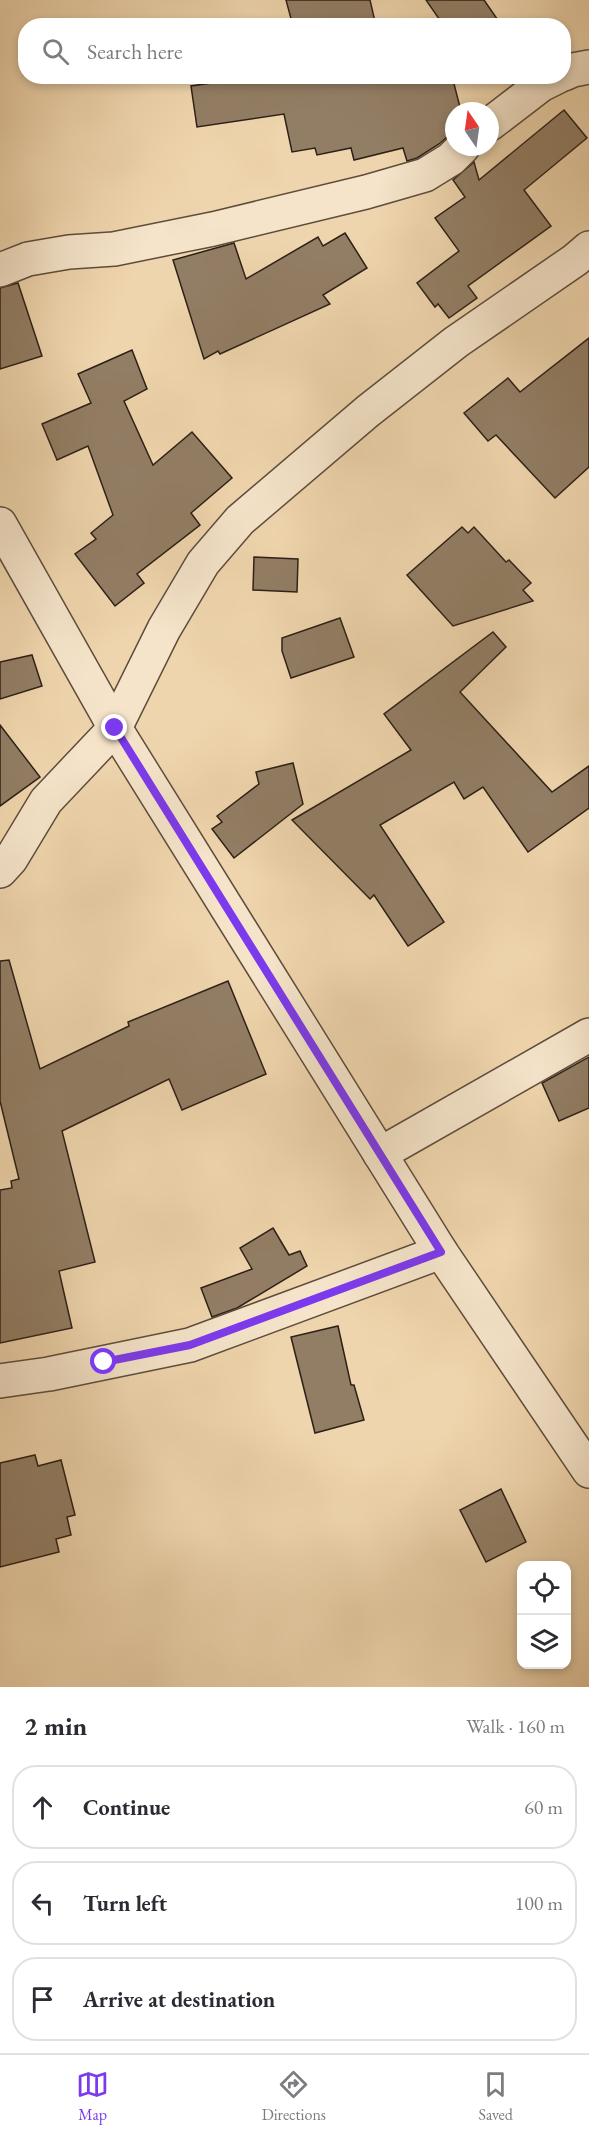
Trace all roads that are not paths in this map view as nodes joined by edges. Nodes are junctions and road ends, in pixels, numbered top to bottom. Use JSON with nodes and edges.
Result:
{"nodes":[{"id":1,"x":589,"y":68,"type":"edge"},
{"id":2,"x":571,"y":71,"type":"edge"},
{"id":3,"x":543,"y":84,"type":"edge"},
{"id":4,"x":499,"y":117,"type":"edge"},
{"id":5,"x":454,"y":156,"type":"edge"},
{"id":6,"x":589,"y":248,"type":"edge"},
{"id":7,"x":0,"y":270,"type":"edge"},
{"id":8,"x":0,"y":524,"type":"edge"},
{"id":9,"x":115,"y":728,"type":"junction"},
{"id":10,"x":0,"y":871,"type":"edge"},
{"id":11,"x":589,"y":1035,"type":"edge"},
{"id":12,"x":380,"y":1154,"type":"junction"},
{"id":13,"x":441,"y":1252,"type":"junction"},
{"id":14,"x":0,"y":1381,"type":"edge"},
{"id":15,"x":589,"y":1471,"type":"edge"}],
"edges":[{"from":1,"to":2,"type":"street"},
{"from":3,"to":4,"type":"street"},
{"from":5,"to":7,"type":"street"},
{"from":6,"to":9,"type":"street"},
{"from":8,"to":9,"type":"street"},
{"from":9,"to":10,"type":"street"},
{"from":9,"to":12,"type":"street"},
{"from":11,"to":12,"type":"street"},
{"from":12,"to":13,"type":"street"},
{"from":13,"to":14,"type":"street"},
{"from":13,"to":15,"type":"street"}]}
